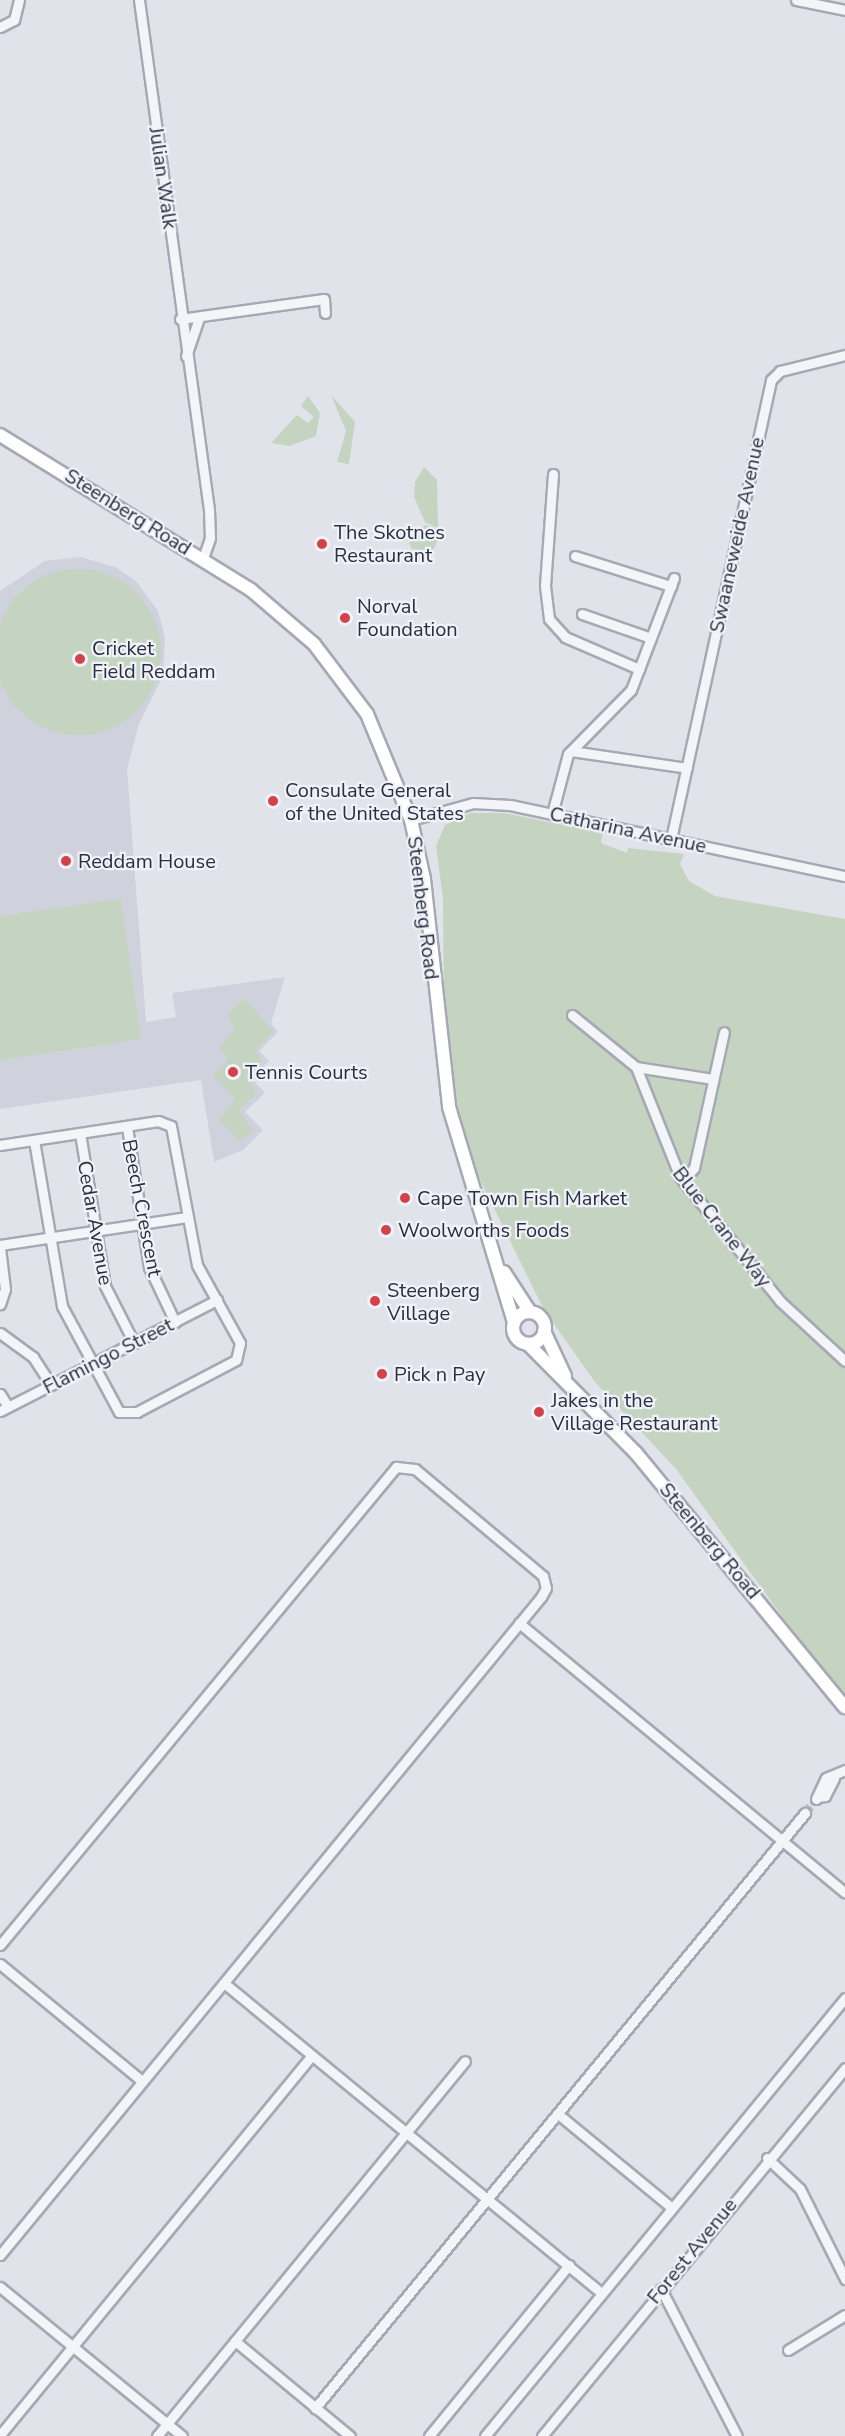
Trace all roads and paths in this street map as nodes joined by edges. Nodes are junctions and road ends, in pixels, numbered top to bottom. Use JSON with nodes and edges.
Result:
{"nodes":[{"id":1,"x":19,"y":0,"type":"edge"},
{"id":2,"x":139,"y":0,"type":"edge"},
{"id":3,"x":796,"y":0,"type":"edge"},
{"id":4,"x":845,"y":10,"type":"edge"},
{"id":5,"x":0,"y":27,"type":"edge"},
{"id":6,"x":325,"y":313,"type":"dead end"},
{"id":7,"x":199,"y":318,"type":"junction"},
{"id":8,"x":180,"y":319,"type":"junction"},
{"id":9,"x":845,"y":355,"type":"edge"},
{"id":10,"x":186,"y":356,"type":"junction"},
{"id":11,"x":0,"y":435,"type":"edge"},
{"id":12,"x":553,"y":474,"type":"dead end"},
{"id":13,"x":574,"y":556,"type":"dead end"},
{"id":14,"x":203,"y":558,"type":"junction"},
{"id":15,"x":582,"y":614,"type":"dead end"},
{"id":16,"x":651,"y":638,"type":"junction"},
{"id":17,"x":639,"y":669,"type":"junction"},
{"id":18,"x":571,"y":751,"type":"junction"},
{"id":19,"x":687,"y":768,"type":"junction"},
{"id":20,"x":552,"y":814,"type":"junction"},
{"id":21,"x":411,"y":820,"type":"junction"},
{"id":22,"x":671,"y":839,"type":"junction"},
{"id":23,"x":845,"y":876,"type":"edge"},
{"id":24,"x":572,"y":1015,"type":"dead end"},
{"id":25,"x":724,"y":1032,"type":"dead end"},
{"id":26,"x":636,"y":1067,"type":"junction"},
{"id":27,"x":713,"y":1079,"type":"junction"},
{"id":28,"x":126,"y":1126,"type":"junction"},
{"id":29,"x":80,"y":1133,"type":"junction"},
{"id":30,"x":34,"y":1140,"type":"junction"},
{"id":31,"x":0,"y":1144,"type":"edge"},
{"id":32,"x":683,"y":1181,"type":"junction"},
{"id":33,"x":480,"y":1213,"type":"junction"},
{"id":34,"x":188,"y":1217,"type":"junction"},
{"id":35,"x":143,"y":1224,"type":"junction"},
{"id":36,"x":96,"y":1230,"type":"junction"},
{"id":37,"x":50,"y":1237,"type":"junction"},
{"id":38,"x":0,"y":1246,"type":"edge"},
{"id":39,"x":216,"y":1300,"type":"junction"},
{"id":40,"x":0,"y":1304,"type":"edge"},
{"id":41,"x":530,"y":1312,"type":"junction"},
{"id":42,"x":175,"y":1322,"type":"junction"},
{"id":43,"x":514,"y":1322,"type":"junction"},
{"id":44,"x":544,"y":1332,"type":"junction"},
{"id":45,"x":0,"y":1333,"type":"edge"},
{"id":46,"x":134,"y":1343,"type":"junction"},
{"id":47,"x":528,"y":1344,"type":"junction"},
{"id":48,"x":845,"y":1362,"type":"edge"},
{"id":49,"x":92,"y":1364,"type":"junction"},
{"id":50,"x":568,"y":1382,"type":"junction"},
{"id":51,"x":51,"y":1385,"type":"junction"},
{"id":52,"x":0,"y":1394,"type":"edge"},
{"id":53,"x":4,"y":1409,"type":"edge"},
{"id":54,"x":519,"y":1623,"type":"junction"},
{"id":55,"x":845,"y":1707,"type":"edge"},
{"id":56,"x":845,"y":1770,"type":"edge"},
{"id":57,"x":817,"y":1798,"type":"tunnel mouth"},
{"id":58,"x":805,"y":1813,"type":"tunnel mouth"},
{"id":59,"x":782,"y":1841,"type":"junction"},
{"id":60,"x":845,"y":1893,"type":"edge"},
{"id":61,"x":0,"y":1945,"type":"edge"},
{"id":62,"x":0,"y":1964,"type":"edge"},
{"id":63,"x":224,"y":1983,"type":"junction"},
{"id":64,"x":845,"y":1998,"type":"edge"},
{"id":65,"x":311,"y":2056,"type":"junction"},
{"id":66,"x":465,"y":2061,"type":"dead end"},
{"id":67,"x":845,"y":2068,"type":"edge"},
{"id":68,"x":142,"y":2081,"type":"junction"},
{"id":69,"x":558,"y":2114,"type":"junction"},
{"id":70,"x":407,"y":2133,"type":"junction"},
{"id":71,"x":767,"y":2158,"type":"junction"},
{"id":72,"x":488,"y":2199,"type":"junction"},
{"id":73,"x":671,"y":2206,"type":"junction"},
{"id":74,"x":0,"y":2255,"type":"edge"},
{"id":75,"x":569,"y":2265,"type":"junction"},
{"id":76,"x":845,"y":2279,"type":"edge"},
{"id":77,"x":0,"y":2287,"type":"edge"},
{"id":78,"x":661,"y":2289,"type":"junction"},
{"id":79,"x":602,"y":2293,"type":"junction"},
{"id":80,"x":845,"y":2315,"type":"edge"},
{"id":81,"x":236,"y":2341,"type":"junction"},
{"id":82,"x":72,"y":2347,"type":"junction"},
{"id":83,"x":788,"y":2350,"type":"dead end"},
{"id":84,"x":315,"y":2408,"type":"junction"},
{"id":85,"x":167,"y":2424,"type":"junction"},
{"id":86,"x":0,"y":2435,"type":"edge"},
{"id":87,"x":157,"y":2436,"type":"edge"},
{"id":88,"x":182,"y":2436,"type":"edge"},
{"id":89,"x":350,"y":2436,"type":"edge"},
{"id":90,"x":429,"y":2436,"type":"edge"},
{"id":91,"x":485,"y":2436,"type":"edge"},
{"id":92,"x":542,"y":2436,"type":"edge"},
{"id":93,"x":737,"y":2436,"type":"edge"}],
"edges":[{"from":1,"to":5,"type":"street"},
{"from":2,"to":8,"type":"street","name":"Julian Walk"},
{"from":3,"to":4,"type":"street"},
{"from":6,"to":7,"type":"street"},
{"from":7,"to":8,"type":"street"},
{"from":7,"to":10,"type":"street","name":"Julian Walk"},
{"from":8,"to":10,"type":"street","name":"Julian Walk"},
{"from":9,"to":19,"type":"street","name":"Swaaneweide Avenue"},
{"from":10,"to":14,"type":"street","name":"Julian Walk"},
{"from":11,"to":14,"type":"main road","name":"Steenberg Road"},
{"from":12,"to":17,"type":"street"},
{"from":13,"to":16,"type":"street"},
{"from":14,"to":21,"type":"main road","name":"Steenberg Road"},
{"from":15,"to":16,"type":"street"},
{"from":16,"to":17,"type":"street"},
{"from":17,"to":18,"type":"street"},
{"from":18,"to":19,"type":"street"},
{"from":18,"to":20,"type":"street"},
{"from":19,"to":22,"type":"street","name":"Swaaneweide Avenue"},
{"from":20,"to":21,"type":"street","name":"Catharina Avenue"},
{"from":20,"to":22,"type":"street","name":"Catharina Avenue"},
{"from":21,"to":33,"type":"main road","name":"Steenberg Road"},
{"from":22,"to":23,"type":"street","name":"Catharina Avenue"},
{"from":24,"to":26,"type":"street"},
{"from":25,"to":27,"type":"street"},
{"from":26,"to":27,"type":"street"},
{"from":26,"to":32,"type":"street","name":"Blue Crane Way"},
{"from":27,"to":32,"type":"street"},
{"from":28,"to":29,"type":"street"},
{"from":28,"to":34,"type":"street"},
{"from":28,"to":35,"type":"street","name":"Beech Crescent"},
{"from":29,"to":30,"type":"street"},
{"from":29,"to":36,"type":"street","name":"Cedar Avenue"},
{"from":30,"to":31,"type":"street"},
{"from":30,"to":37,"type":"street"},
{"from":32,"to":48,"type":"street","name":"Blue Crane Way"},
{"from":33,"to":41,"type":"main road","name":"Steenberg Road"},
{"from":33,"to":43,"type":"main road","name":"Steenberg Road"},
{"from":34,"to":35,"type":"street"},
{"from":34,"to":39,"type":"street"},
{"from":35,"to":36,"type":"street"},
{"from":35,"to":42,"type":"street","name":"Beech Crescent"},
{"from":36,"to":37,"type":"street"},
{"from":36,"to":46,"type":"street","name":"Cedar Avenue"},
{"from":37,"to":38,"type":"street"},
{"from":37,"to":49,"type":"street"},
{"from":38,"to":40,"type":"street"},
{"from":39,"to":42,"type":"street","name":"Flamingo Street"},
{"from":39,"to":49,"type":"street"},
{"from":41,"to":43,"type":"main road"},
{"from":41,"to":44,"type":"main road"},
{"from":42,"to":46,"type":"street","name":"Flamingo Street"},
{"from":43,"to":47,"type":"main road"},
{"from":44,"to":47,"type":"main road"},
{"from":44,"to":50,"type":"main road","name":"Steenberg Road"},
{"from":45,"to":51,"type":"street"},
{"from":46,"to":49,"type":"street","name":"Flamingo Street"},
{"from":47,"to":50,"type":"main road","name":"Steenberg Road"},
{"from":49,"to":51,"type":"street","name":"Flamingo Street"},
{"from":50,"to":55,"type":"main road","name":"Steenberg Road"},
{"from":51,"to":53,"type":"street","name":"Flamingo Street"},
{"from":52,"to":53,"type":"street"},
{"from":54,"to":59,"type":"street"},
{"from":54,"to":61,"type":"street"},
{"from":54,"to":63,"type":"street"},
{"from":56,"to":57,"type":"street"},
{"from":58,"to":59,"type":"street"},
{"from":59,"to":60,"type":"street"},
{"from":59,"to":69,"type":"street"},
{"from":62,"to":68,"type":"street"},
{"from":63,"to":65,"type":"street"},
{"from":63,"to":68,"type":"street"},
{"from":64,"to":73,"type":"street"},
{"from":65,"to":70,"type":"street"},
{"from":65,"to":82,"type":"street"},
{"from":66,"to":70,"type":"street"},
{"from":67,"to":71,"type":"street","name":"Forest Avenue"},
{"from":68,"to":74,"type":"street"},
{"from":69,"to":72,"type":"street"},
{"from":69,"to":73,"type":"street"},
{"from":70,"to":72,"type":"street"},
{"from":70,"to":81,"type":"street"},
{"from":71,"to":76,"type":"street"},
{"from":71,"to":78,"type":"street","name":"Forest Avenue"},
{"from":72,"to":75,"type":"street"},
{"from":72,"to":84,"type":"street"},
{"from":73,"to":79,"type":"street"},
{"from":75,"to":79,"type":"street"},
{"from":75,"to":90,"type":"street"},
{"from":77,"to":82,"type":"street"},
{"from":78,"to":92,"type":"street","name":"Forest Avenue"},
{"from":78,"to":93,"type":"street"},
{"from":79,"to":91,"type":"street"},
{"from":80,"to":83,"type":"street"},
{"from":81,"to":84,"type":"street"},
{"from":81,"to":85,"type":"street"},
{"from":82,"to":85,"type":"street"},
{"from":82,"to":86,"type":"street"},
{"from":84,"to":89,"type":"street"},
{"from":85,"to":87,"type":"street"},
{"from":85,"to":88,"type":"street"}]}
